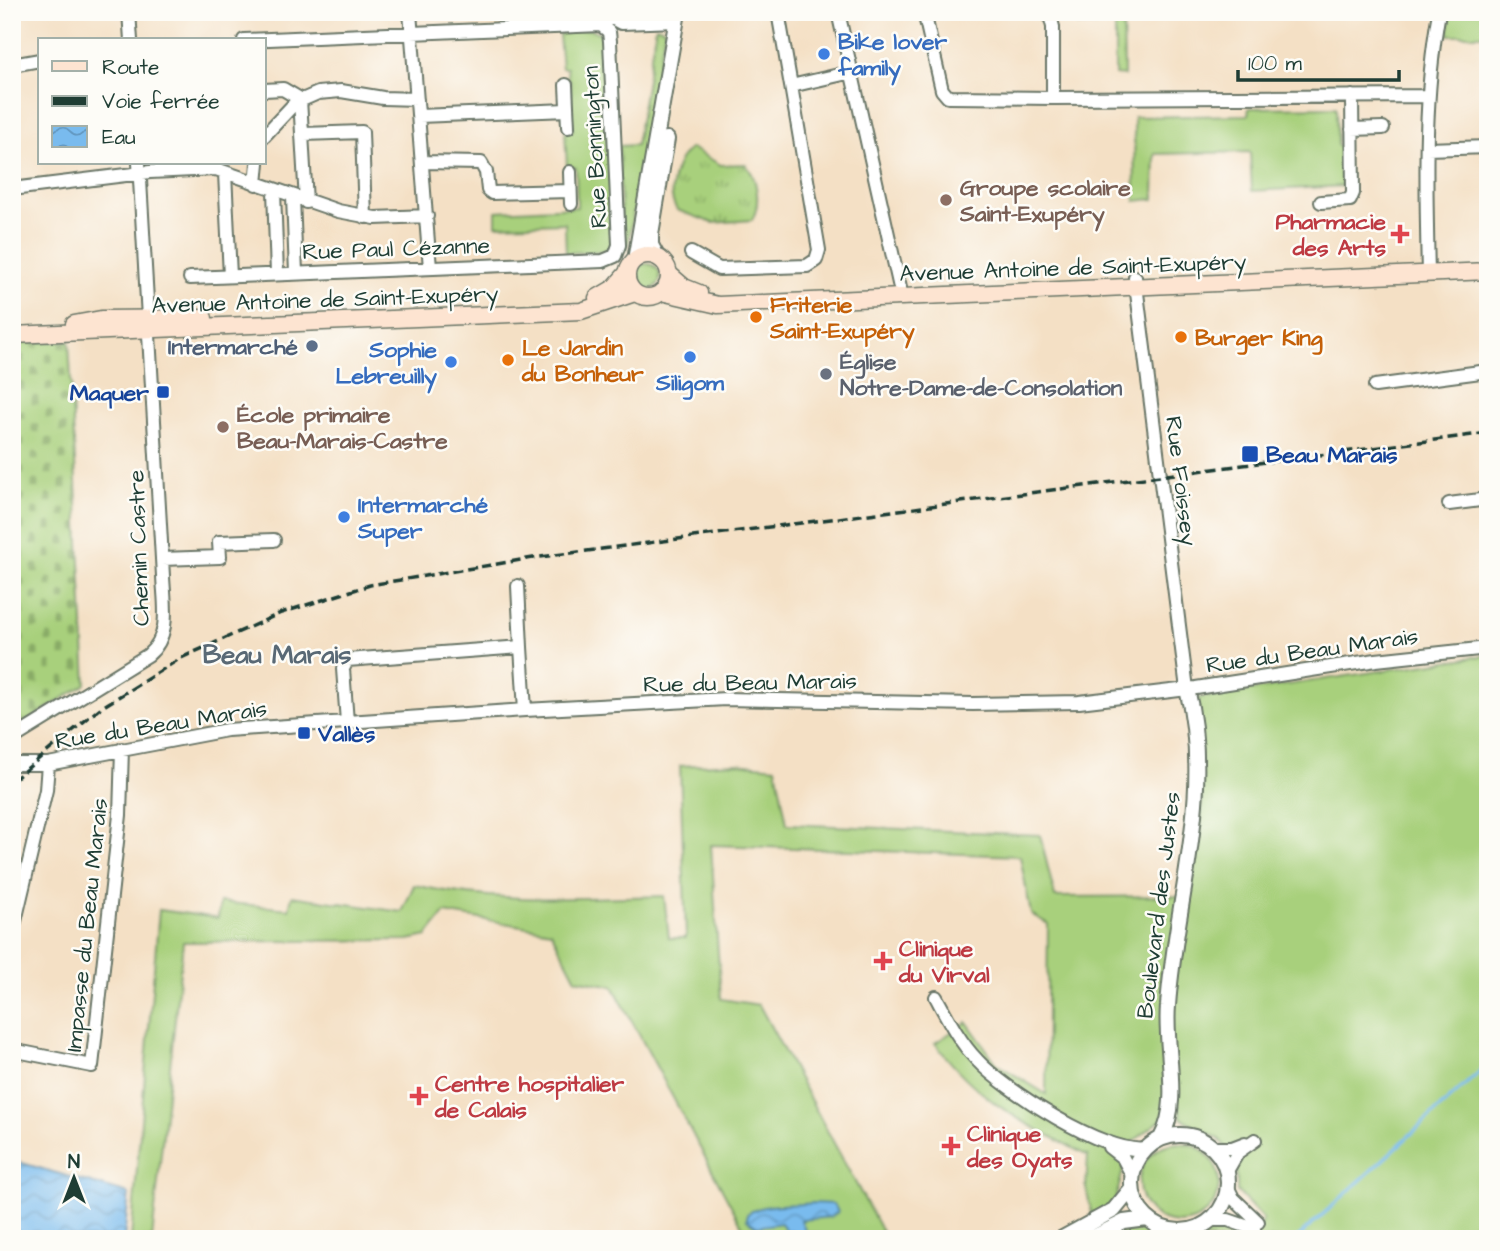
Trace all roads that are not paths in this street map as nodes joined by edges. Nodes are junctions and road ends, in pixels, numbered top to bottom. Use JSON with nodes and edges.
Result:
{"nodes":[{"id":1,"x":130,"y":12,"type":"edge"},
{"id":2,"x":410,"y":12,"type":"edge"},
{"id":3,"x":778,"y":12,"type":"edge"},
{"id":4,"x":838,"y":12,"type":"edge"},
{"id":5,"x":923,"y":12,"type":"edge"},
{"id":6,"x":1049,"y":12,"type":"edge"},
{"id":7,"x":1439,"y":12,"type":"edge"},
{"id":8,"x":681,"y":15,"type":"edge"},
{"id":9,"x":605,"y":18,"type":"edge"},
{"id":10,"x":412,"y":33,"type":"junction"},
{"id":11,"x":131,"y":38,"type":"edge"},
{"id":12,"x":266,"y":39,"type":"edge"},
{"id":13,"x":38,"y":60,"type":"edge"},
{"id":14,"x":12,"y":65,"type":"edge"},
{"id":15,"x":852,"y":72,"type":"junction"},
{"id":16,"x":566,"y":85,"type":"dead end"},
{"id":17,"x":791,"y":86,"type":"junction"},
{"id":18,"x":266,"y":90,"type":"edge"},
{"id":19,"x":1352,"y":96,"type":"junction"},
{"id":20,"x":1428,"y":96,"type":"junction"},
{"id":21,"x":1053,"y":98,"type":"junction"},
{"id":22,"x":300,"y":99,"type":"junction"},
{"id":23,"x":417,"y":99,"type":"junction"},
{"id":24,"x":567,"y":110,"type":"junction"},
{"id":25,"x":419,"y":116,"type":"junction"},
{"id":26,"x":568,"y":127,"type":"dead end"},
{"id":27,"x":1382,"y":128,"type":"dead end"},
{"id":28,"x":1352,"y":129,"type":"junction"},
{"id":29,"x":266,"y":134,"type":"edge"},
{"id":30,"x":303,"y":134,"type":"junction"},
{"id":31,"x":1488,"y":147,"type":"edge"},
{"id":32,"x":1427,"y":149,"type":"junction"},
{"id":33,"x":422,"y":162,"type":"junction"},
{"id":34,"x":258,"y":164,"type":"edge"},
{"id":35,"x":139,"y":168,"type":"edge"},
{"id":36,"x":570,"y":172,"type":"dead end"},
{"id":37,"x":225,"y":173,"type":"junction"},
{"id":38,"x":256,"y":184,"type":"junction"},
{"id":39,"x":12,"y":189,"type":"edge"},
{"id":40,"x":274,"y":191,"type":"junction"},
{"id":41,"x":293,"y":197,"type":"junction"},
{"id":42,"x":306,"y":202,"type":"junction"},
{"id":43,"x":1321,"y":202,"type":"dead end"},
{"id":44,"x":427,"y":216,"type":"junction"},
{"id":45,"x":365,"y":217,"type":"junction"},
{"id":46,"x":691,"y":253,"type":"dead end"},
{"id":47,"x":658,"y":258,"type":"junction"},
{"id":48,"x":603,"y":261,"type":"joint"},
{"id":49,"x":1488,"y":263,"type":"edge"},
{"id":50,"x":631,"y":266,"type":"junction"},
{"id":51,"x":430,"y":268,"type":"junction"},
{"id":52,"x":1428,"y":270,"type":"junction"},
{"id":53,"x":1488,"y":271,"type":"edge"},
{"id":54,"x":296,"y":273,"type":"junction"},
{"id":55,"x":277,"y":274,"type":"junction"},
{"id":56,"x":669,"y":274,"type":"junction"},
{"id":57,"x":230,"y":276,"type":"junction"},
{"id":58,"x":190,"y":278,"type":"dead end"},
{"id":59,"x":1135,"y":282,"type":"junction"},
{"id":60,"x":661,"y":292,"type":"junction"},
{"id":61,"x":902,"y":292,"type":"junction"},
{"id":62,"x":635,"y":293,"type":"junction"},
{"id":63,"x":148,"y":323,"type":"junction"},
{"id":64,"x":12,"y":326,"type":"edge"},
{"id":65,"x":12,"y":335,"type":"edge"},
{"id":66,"x":1488,"y":371,"type":"edge"},
{"id":67,"x":1375,"y":386,"type":"dead end"},
{"id":68,"x":1488,"y":499,"type":"edge"},
{"id":69,"x":1448,"y":504,"type":"dead end"},
{"id":70,"x":274,"y":540,"type":"dead end"},
{"id":71,"x":162,"y":559,"type":"junction"},
{"id":72,"x":518,"y":586,"type":"dead end"},
{"id":73,"x":522,"y":647,"type":"junction"},
{"id":74,"x":1488,"y":648,"type":"edge"},
{"id":75,"x":1187,"y":689,"type":"junction"},
{"id":76,"x":525,"y":710,"type":"junction"},
{"id":77,"x":347,"y":722,"type":"junction"},
{"id":78,"x":12,"y":739,"type":"edge"},
{"id":79,"x":122,"y":749,"type":"junction"},
{"id":80,"x":12,"y":764,"type":"edge"},
{"id":81,"x":48,"y":764,"type":"junction"},
{"id":82,"x":12,"y":934,"type":"edge"},
{"id":83,"x":936,"y":997,"type":"dead end"},
{"id":84,"x":12,"y":1051,"type":"edge"},
{"id":85,"x":1170,"y":1085,"type":"junction"},
{"id":86,"x":1092,"y":1135,"type":"junction"},
{"id":87,"x":1196,"y":1137,"type":"junction"},
{"id":88,"x":1161,"y":1138,"type":"junction"},
{"id":89,"x":1213,"y":1148,"type":"junction"},
{"id":90,"x":1145,"y":1149,"type":"junction"},
{"id":91,"x":1227,"y":1171,"type":"junction"},
{"id":92,"x":1132,"y":1182,"type":"junction"},
{"id":93,"x":1228,"y":1188,"type":"junction"},
{"id":94,"x":1210,"y":1220,"type":"junction"},
{"id":95,"x":1155,"y":1227,"type":"edge"},
{"id":96,"x":1190,"y":1234,"type":"edge"},
{"id":97,"x":1061,"y":1239,"type":"edge"},
{"id":98,"x":1090,"y":1239,"type":"edge"}],
"edges":[{"from":1,"to":11,"type":"street"},
{"from":2,"to":10,"type":"street"},
{"from":3,"to":17,"type":"street"},
{"from":4,"to":15,"type":"street"},
{"from":5,"to":21,"type":"street"},
{"from":6,"to":21,"type":"street"},
{"from":7,"to":20,"type":"street"},
{"from":8,"to":9,"type":"street"},
{"from":8,"to":47,"type":"street"},
{"from":8,"to":50,"type":"street"},
{"from":9,"to":10,"type":"street"},
{"from":9,"to":48,"type":"street","name":"Rue Bonnington"},
{"from":10,"to":12,"type":"street"},
{"from":10,"to":23,"type":"street"},
{"from":13,"to":14,"type":"street"},
{"from":15,"to":17,"type":"street"},
{"from":15,"to":61,"type":"street"},
{"from":16,"to":24,"type":"street"},
{"from":17,"to":46,"type":"street"},
{"from":18,"to":22,"type":"street"},
{"from":19,"to":20,"type":"street"},
{"from":19,"to":21,"type":"street"},
{"from":19,"to":28,"type":"street"},
{"from":20,"to":32,"type":"street"},
{"from":22,"to":23,"type":"street"},
{"from":22,"to":29,"type":"street"},
{"from":22,"to":30,"type":"street"},
{"from":23,"to":25,"type":"street"},
{"from":24,"to":25,"type":"street"},
{"from":24,"to":26,"type":"street"},
{"from":25,"to":33,"type":"street"},
{"from":27,"to":28,"type":"street"},
{"from":28,"to":43,"type":"street"},
{"from":30,"to":42,"type":"street"},
{"from":30,"to":45,"type":"street"},
{"from":31,"to":32,"type":"street"},
{"from":32,"to":52,"type":"street"},
{"from":33,"to":36,"type":"street"},
{"from":33,"to":44,"type":"street"},
{"from":34,"to":38,"type":"street"},
{"from":35,"to":37,"type":"street"},
{"from":35,"to":39,"type":"street"},
{"from":35,"to":63,"type":"street","name":"Chemin Castre"},
{"from":37,"to":38,"type":"street"},
{"from":37,"to":57,"type":"street"},
{"from":38,"to":40,"type":"street"},
{"from":40,"to":41,"type":"street"},
{"from":40,"to":55,"type":"street"},
{"from":41,"to":42,"type":"street"},
{"from":41,"to":54,"type":"street"},
{"from":42,"to":45,"type":"street"},
{"from":44,"to":45,"type":"street"},
{"from":44,"to":51,"type":"street"},
{"from":47,"to":50,"type":"main road"},
{"from":47,"to":56,"type":"main road"},
{"from":48,"to":51,"type":"street","name":"Rue Paul Cézanne"},
{"from":49,"to":52,"type":"main road","name":"Avenue Antoine de Saint-Exupéry"},
{"from":50,"to":62,"type":"main road"},
{"from":50,"to":63,"type":"main road","name":"Avenue Antoine de Saint-Exupéry"},
{"from":51,"to":54,"type":"street","name":"Rue Paul Cézanne"},
{"from":52,"to":53,"type":"main road","name":"Avenue Antoine de Saint-Exupéry"},
{"from":52,"to":59,"type":"main road","name":"Avenue Antoine de Saint-Exupéry"},
{"from":54,"to":55,"type":"street","name":"Rue Paul Cézanne"},
{"from":55,"to":57,"type":"street","name":"Rue Paul Cézanne"},
{"from":56,"to":60,"type":"main road"},
{"from":56,"to":61,"type":"main road","name":"Avenue Antoine de Saint-Exupéry"},
{"from":57,"to":58,"type":"street","name":"Rue Paul Cézanne"},
{"from":59,"to":61,"type":"main road","name":"Avenue Antoine de Saint-Exupéry"},
{"from":59,"to":75,"type":"street","name":"Rue Foissey"},
{"from":60,"to":61,"type":"main road","name":"Avenue Antoine de Saint-Exupéry"},
{"from":60,"to":62,"type":"main road"},
{"from":62,"to":63,"type":"main road","name":"Avenue Antoine de Saint-Exupéry"},
{"from":63,"to":64,"type":"main road","name":"Avenue Antoine de Saint-Exupéry"},
{"from":63,"to":65,"type":"main road","name":"Avenue Antoine de Saint-Exupéry"},
{"from":63,"to":71,"type":"street","name":"Chemin Castre"},
{"from":66,"to":67,"type":"street"},
{"from":68,"to":69,"type":"street"},
{"from":70,"to":71,"type":"street"},
{"from":71,"to":78,"type":"street","name":"Chemin Castre"},
{"from":72,"to":73,"type":"street"},
{"from":73,"to":76,"type":"street"},
{"from":73,"to":77,"type":"street"},
{"from":74,"to":75,"type":"street","name":"Rue du Beau Marais"},
{"from":75,"to":76,"type":"street","name":"Rue du Beau Marais"},
{"from":75,"to":85,"type":"street","name":"Boulevard des Justes"},
{"from":76,"to":77,"type":"street","name":"Rue du Beau Marais"},
{"from":77,"to":79,"type":"street","name":"Rue du Beau Marais"},
{"from":79,"to":81,"type":"street","name":"Rue du Beau Marais"},
{"from":79,"to":84,"type":"street","name":"Impasse du Beau Marais"},
{"from":80,"to":81,"type":"street","name":"Rue du Beau Marais"},
{"from":81,"to":82,"type":"street"},
{"from":83,"to":86,"type":"street"},
{"from":85,"to":87,"type":"street","name":"Boulevard des Justes"},
{"from":85,"to":88,"type":"street","name":"Boulevard des Justes"},
{"from":86,"to":90,"type":"street"},
{"from":86,"to":92,"type":"street"},
{"from":87,"to":88,"type":"street"},
{"from":87,"to":89,"type":"street"},
{"from":88,"to":90,"type":"street"},
{"from":89,"to":91,"type":"street"},
{"from":89,"to":91,"type":"street"},
{"from":90,"to":92,"type":"street"},
{"from":91,"to":93,"type":"street"},
{"from":92,"to":95,"type":"street"},
{"from":92,"to":97,"type":"street"},
{"from":93,"to":94,"type":"street"},
{"from":93,"to":94,"type":"street"},
{"from":94,"to":96,"type":"street"},
{"from":95,"to":96,"type":"street"},
{"from":95,"to":98,"type":"street"}]}
